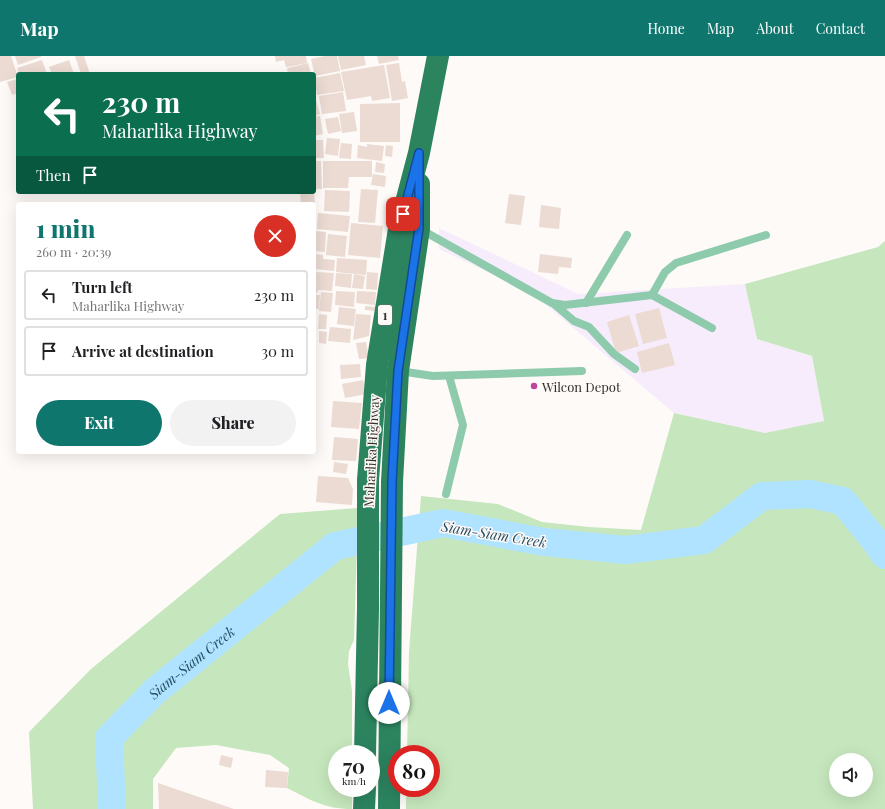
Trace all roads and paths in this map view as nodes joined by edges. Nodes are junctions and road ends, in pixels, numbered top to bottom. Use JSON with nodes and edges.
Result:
{"nodes":[{"id":1,"x":438,"y":56,"type":"edge"},
{"id":2,"x":419,"y":153,"type":"junction"},
{"id":3,"x":419,"y":228,"type":"junction"},
{"id":4,"x":627,"y":235,"type":"dead end"},
{"id":5,"x":766,"y":235,"type":"dead end"},
{"id":6,"x":652,"y":295,"type":"junction"},
{"id":7,"x":552,"y":303,"type":"junction"},
{"id":8,"x":586,"y":303,"type":"junction"},
{"id":9,"x":712,"y":328,"type":"dead end"},
{"id":10,"x":636,"y":369,"type":"dead end"},
{"id":11,"x":398,"y":371,"type":"junction"},
{"id":12,"x":582,"y":371,"type":"dead end"},
{"id":13,"x":449,"y":376,"type":"junction"},
{"id":14,"x":446,"y":494,"type":"dead end"},
{"id":15,"x":365,"y":745,"type":"edge"},
{"id":16,"x":365,"y":797,"type":"edge"},
{"id":17,"x":364,"y":809,"type":"edge"},
{"id":18,"x":388,"y":809,"type":"edge"}],
"edges":[{"from":1,"to":2,"type":"highway","name":"Maharlika Highway","number":"1"},
{"from":2,"to":3,"type":"highway","name":"Maharlika Highway","number":"1"},
{"from":2,"to":15,"type":"highway","name":"Maharlika Highway","number":"1"},
{"from":3,"to":7,"type":"lane"},
{"from":3,"to":11,"type":"highway","name":"Maharlika Highway","number":"1"},
{"from":4,"to":8,"type":"lane"},
{"from":5,"to":6,"type":"lane"},
{"from":6,"to":8,"type":"lane"},
{"from":6,"to":9,"type":"lane"},
{"from":7,"to":8,"type":"lane"},
{"from":7,"to":10,"type":"lane"},
{"from":11,"to":13,"type":"lane"},
{"from":11,"to":18,"type":"highway","name":"Maharlika Highway","number":"1"},
{"from":12,"to":13,"type":"lane"},
{"from":13,"to":14,"type":"lane"},
{"from":16,"to":17,"type":"highway"}]}
